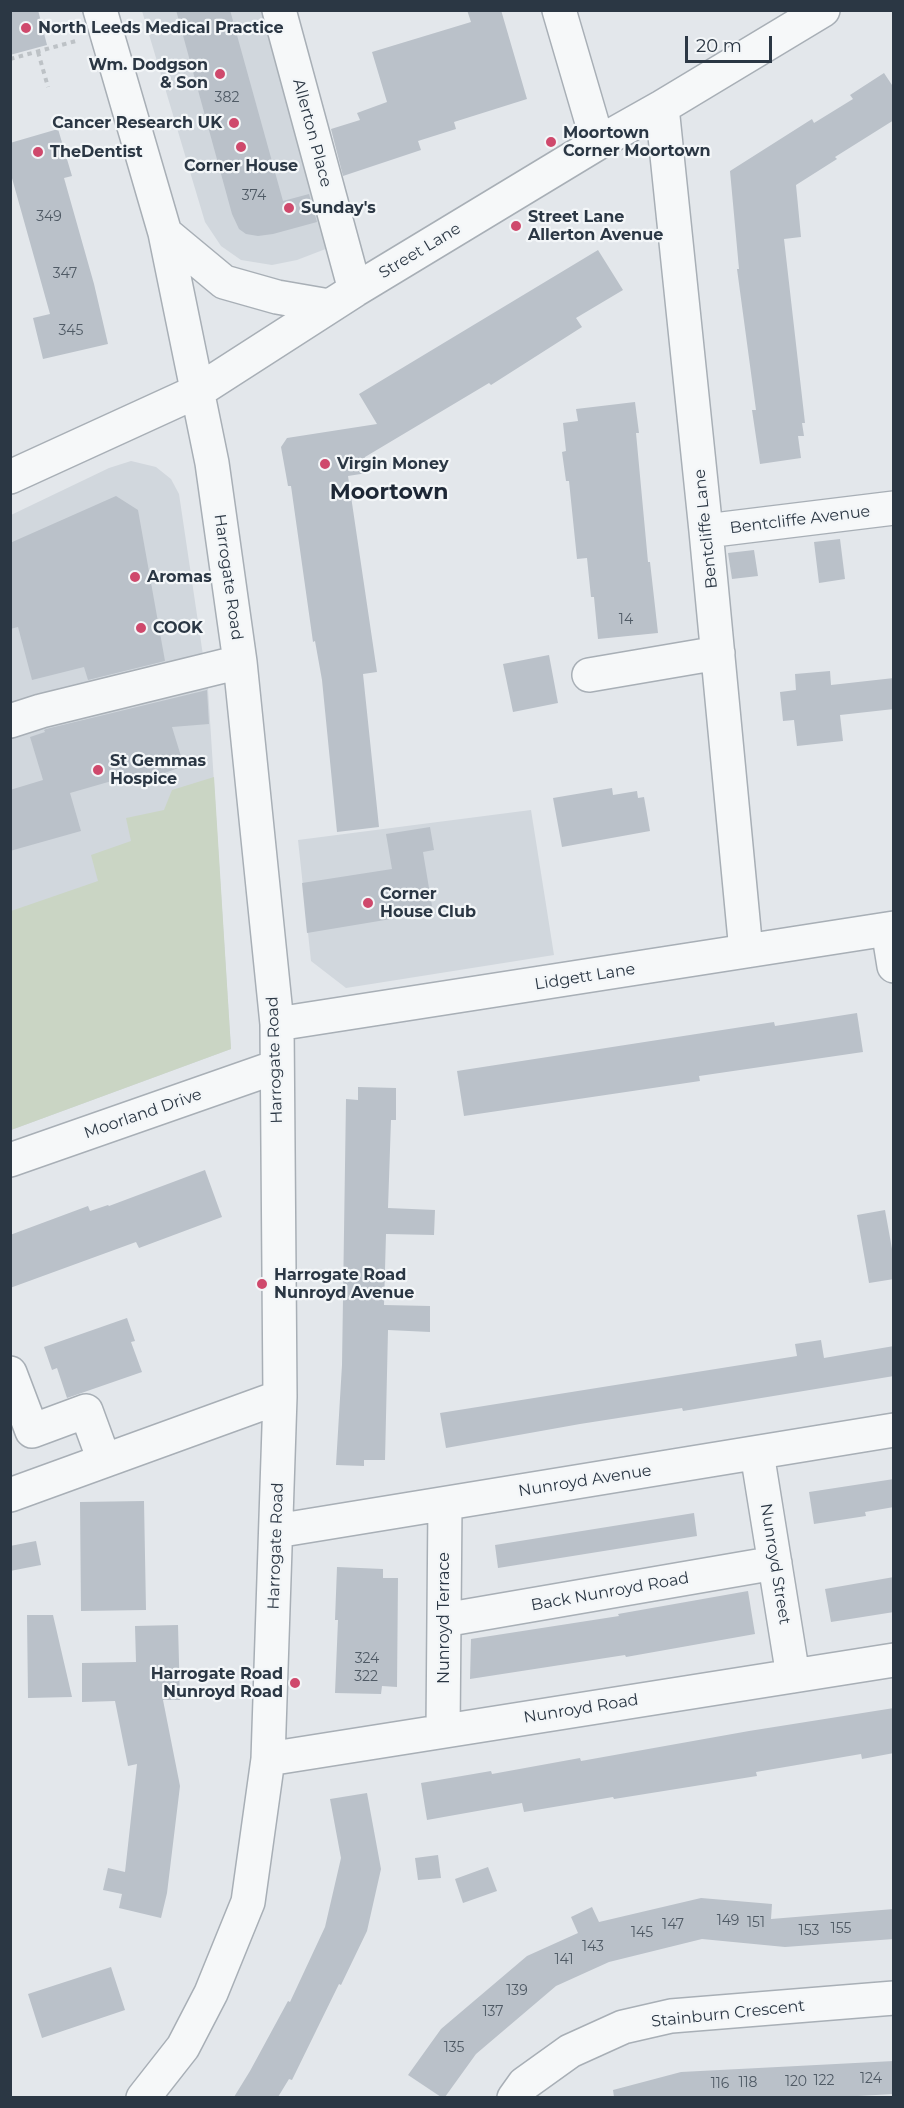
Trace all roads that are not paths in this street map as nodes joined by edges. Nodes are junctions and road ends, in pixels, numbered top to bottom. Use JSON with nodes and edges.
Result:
{"nodes":[{"id":1,"x":279,"y":10,"type":"edge"},
{"id":2,"x":559,"y":10,"type":"edge"},
{"id":3,"x":823,"y":10,"type":"edge"},
{"id":4,"x":104,"y":22,"type":"edge"},
{"id":5,"x":662,"y":107,"type":"junction"},
{"id":6,"x":598,"y":142,"type":"junction"},
{"id":7,"x":165,"y":233,"type":"junction"},
{"id":8,"x":342,"y":298,"type":"junction"},
{"id":9,"x":198,"y":391,"type":"junction"},
{"id":10,"x":10,"y":477,"type":"edge"},
{"id":11,"x":894,"y":508,"type":"edge"},
{"id":12,"x":706,"y":531,"type":"junction"},
{"id":13,"x":718,"y":653,"type":"junction"},
{"id":14,"x":240,"y":662,"type":"junction"},
{"id":15,"x":588,"y":675,"type":"dead end"},
{"id":16,"x":10,"y":721,"type":"edge"},
{"id":17,"x":891,"y":929,"type":"edge"},
{"id":18,"x":746,"y":951,"type":"junction"},
{"id":19,"x":894,"y":966,"type":"edge"},
{"id":20,"x":277,"y":1024,"type":"junction"},
{"id":21,"x":276,"y":1067,"type":"junction"},
{"id":22,"x":10,"y":1160,"type":"edge"},
{"id":23,"x":10,"y":1373,"type":"edge"},
{"id":24,"x":279,"y":1397,"type":"junction"},
{"id":25,"x":894,"y":1430,"type":"edge"},
{"id":26,"x":757,"y":1453,"type":"junction"},
{"id":27,"x":104,"y":1460,"type":"junction"},
{"id":28,"x":10,"y":1495,"type":"edge"},
{"id":29,"x":445,"y":1504,"type":"junction"},
{"id":30,"x":276,"y":1531,"type":"junction"},
{"id":31,"x":775,"y":1563,"type":"junction"},
{"id":32,"x":444,"y":1620,"type":"junction"},
{"id":33,"x":894,"y":1660,"type":"edge"},
{"id":34,"x":793,"y":1676,"type":"junction"},
{"id":35,"x":443,"y":1731,"type":"junction"},
{"id":36,"x":268,"y":1759,"type":"junction"},
{"id":37,"x":894,"y":1998,"type":"edge"},
{"id":38,"x":143,"y":2097,"type":"edge"},
{"id":39,"x":514,"y":2097,"type":"edge"}],
"edges":[{"from":1,"to":8,"type":"street","name":"Allerton Place"},
{"from":2,"to":6,"type":"street"},
{"from":3,"to":5,"type":"street","name":"Street Lane"},
{"from":4,"to":7,"type":"street","name":"Harrogate Road"},
{"from":5,"to":6,"type":"street","name":"Street Lane"},
{"from":5,"to":12,"type":"street","name":"Bentcliffe Lane"},
{"from":6,"to":8,"type":"street","name":"Street Lane"},
{"from":7,"to":8,"type":"street"},
{"from":7,"to":9,"type":"street","name":"Harrogate Road"},
{"from":8,"to":9,"type":"street","name":"Street Lane"},
{"from":9,"to":10,"type":"street","name":"Street Lane"},
{"from":9,"to":14,"type":"street","name":"Harrogate Road"},
{"from":11,"to":12,"type":"street","name":"Bentcliffe Avenue"},
{"from":12,"to":13,"type":"street","name":"Bentcliffe Lane"},
{"from":13,"to":15,"type":"street"},
{"from":13,"to":18,"type":"street","name":"Bentcliffe Lane"},
{"from":14,"to":16,"type":"street"},
{"from":14,"to":20,"type":"street","name":"Harrogate Road"},
{"from":17,"to":18,"type":"street","name":"Lidgett Lane"},
{"from":17,"to":19,"type":"street"},
{"from":18,"to":20,"type":"street","name":"Lidgett Lane"},
{"from":20,"to":21,"type":"street","name":"Harrogate Road"},
{"from":21,"to":22,"type":"street","name":"Moorland Drive"},
{"from":21,"to":24,"type":"street","name":"Harrogate Road"},
{"from":23,"to":27,"type":"street"},
{"from":24,"to":27,"type":"street"},
{"from":24,"to":30,"type":"street","name":"Harrogate Road"},
{"from":25,"to":26,"type":"street","name":"Nunroyd Avenue"},
{"from":26,"to":29,"type":"street","name":"Nunroyd Avenue"},
{"from":26,"to":31,"type":"street","name":"Nunroyd Street"},
{"from":27,"to":28,"type":"street"},
{"from":29,"to":30,"type":"street","name":"Nunroyd Avenue"},
{"from":29,"to":32,"type":"street","name":"Nunroyd Terrace"},
{"from":30,"to":36,"type":"street","name":"Harrogate Road"},
{"from":31,"to":32,"type":"street","name":"Back Nunroyd Road"},
{"from":31,"to":34,"type":"street","name":"Nunroyd Street"},
{"from":32,"to":35,"type":"street","name":"Nunroyd Terrace"},
{"from":33,"to":34,"type":"street","name":"Nunroyd Road"},
{"from":34,"to":35,"type":"street","name":"Nunroyd Road"},
{"from":35,"to":36,"type":"street","name":"Nunroyd Road"},
{"from":36,"to":38,"type":"street","name":"Harrogate Road"},
{"from":37,"to":39,"type":"street","name":"Stainburn Crescent"}]}
